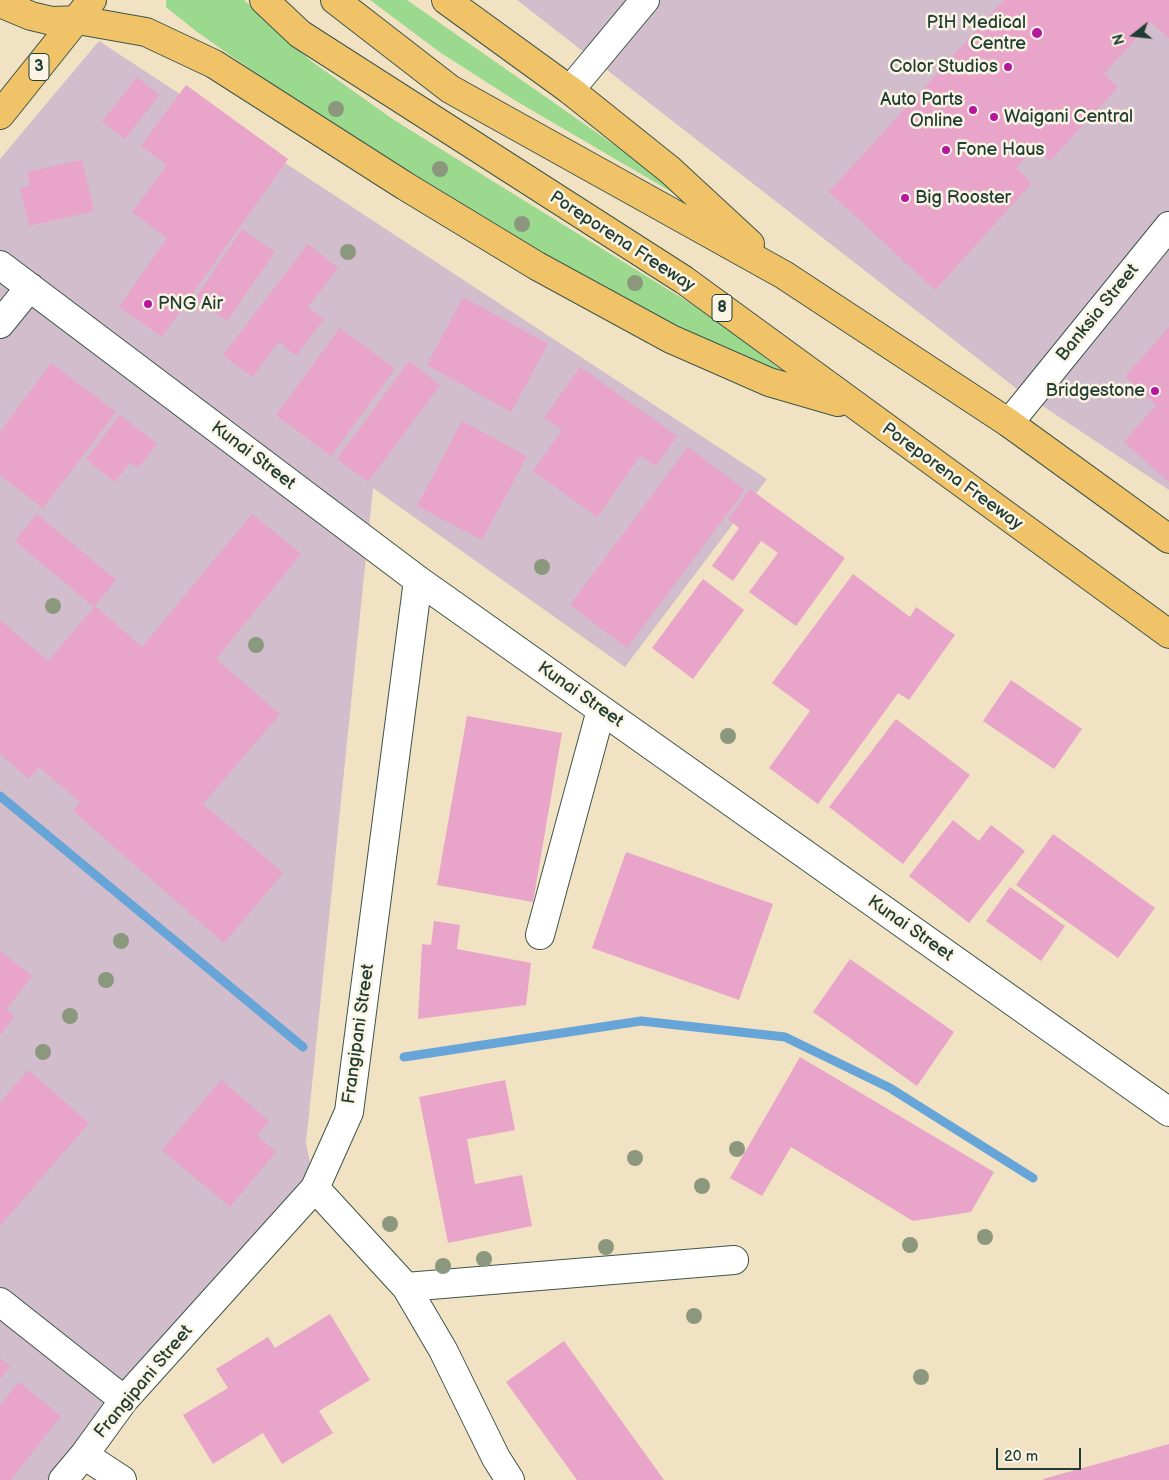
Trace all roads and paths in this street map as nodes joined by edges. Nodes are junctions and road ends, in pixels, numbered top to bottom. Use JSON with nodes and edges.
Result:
{"nodes":[{"id":1,"x":264,"y":0,"type":"edge"},
{"id":2,"x":335,"y":0,"type":"edge"},
{"id":3,"x":446,"y":0,"type":"edge"},
{"id":4,"x":645,"y":0,"type":"edge"},
{"id":5,"x":0,"y":3,"type":"edge"},
{"id":6,"x":85,"y":10,"type":"edge"},
{"id":7,"x":570,"y":90,"type":"junction"},
{"id":8,"x":0,"y":115,"type":"edge"},
{"id":9,"x":1169,"y":226,"type":"edge"},
{"id":10,"x":0,"y":265,"type":"edge"},
{"id":11,"x":784,"y":275,"type":"junction"},
{"id":12,"x":30,"y":287,"type":"junction"},
{"id":13,"x":0,"y":324,"type":"edge"},
{"id":14,"x":856,"y":407,"type":"junction"},
{"id":15,"x":1009,"y":423,"type":"junction"},
{"id":16,"x":1169,"y":539,"type":"edge"},
{"id":17,"x":418,"y":580,"type":"junction"},
{"id":18,"x":1169,"y":634,"type":"edge"},
{"id":19,"x":601,"y":710,"type":"junction"},
{"id":20,"x":540,"y":935,"type":"dead end"},
{"id":21,"x":1169,"y":1112,"type":"edge"},
{"id":22,"x":315,"y":1188,"type":"junction"},
{"id":23,"x":734,"y":1260,"type":"dead end"},
{"id":24,"x":406,"y":1287,"type":"junction"},
{"id":25,"x":0,"y":1302,"type":"edge"},
{"id":26,"x":124,"y":1400,"type":"junction"},
{"id":27,"x":84,"y":1455,"type":"junction"},
{"id":28,"x":63,"y":1480,"type":"edge"},
{"id":29,"x":122,"y":1480,"type":"edge"},
{"id":30,"x":510,"y":1480,"type":"edge"}],
"edges":[{"from":1,"to":14,"type":"highway","name":"Poreporena Freeway","number":"8"},
{"from":2,"to":11,"type":"highway"},
{"from":3,"to":7,"type":"highway"},
{"from":4,"to":7,"type":"street"},
{"from":5,"to":6,"type":"highway"},
{"from":6,"to":8,"type":"highway","number":"3"},
{"from":6,"to":14,"type":"highway"},
{"from":7,"to":11,"type":"highway"},
{"from":9,"to":15,"type":"street","name":"Banksia Street"},
{"from":10,"to":12,"type":"street","name":"Kunai Street"},
{"from":11,"to":15,"type":"highway"},
{"from":12,"to":13,"type":"street"},
{"from":12,"to":17,"type":"street","name":"Kunai Street"},
{"from":14,"to":18,"type":"highway","name":"Poreporena Freeway","number":"8"},
{"from":15,"to":16,"type":"highway"},
{"from":17,"to":19,"type":"street","name":"Kunai Street"},
{"from":17,"to":22,"type":"street","name":"Frangipani Street"},
{"from":19,"to":20,"type":"street"},
{"from":19,"to":21,"type":"street","name":"Kunai Street"},
{"from":22,"to":24,"type":"street"},
{"from":22,"to":26,"type":"street","name":"Frangipani Street"},
{"from":23,"to":24,"type":"street"},
{"from":24,"to":30,"type":"street"},
{"from":25,"to":26,"type":"street"},
{"from":26,"to":27,"type":"street","name":"Frangipani Street"},
{"from":27,"to":28,"type":"street","name":"Frangipani Street"},
{"from":27,"to":29,"type":"street"}]}
